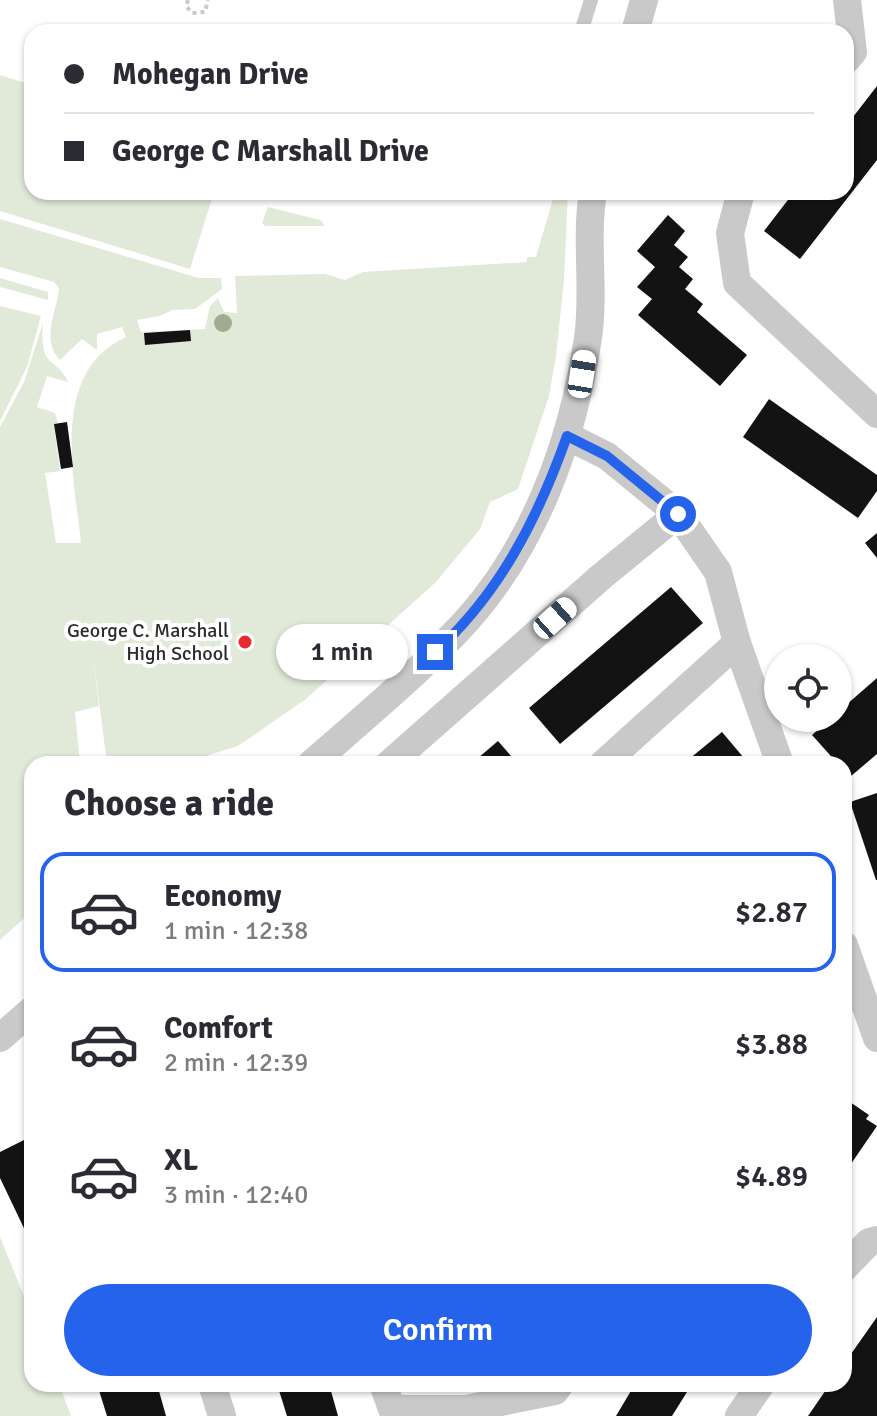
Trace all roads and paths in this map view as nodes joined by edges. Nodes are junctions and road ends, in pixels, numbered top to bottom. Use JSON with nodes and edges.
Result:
{"nodes":[{"id":1,"x":188,"y":0,"type":"edge"},
{"id":2,"x":208,"y":0,"type":"edge"},
{"id":3,"x":591,"y":0,"type":"edge"},
{"id":4,"x":644,"y":0,"type":"edge"},
{"id":5,"x":847,"y":0,"type":"edge"},
{"id":6,"x":584,"y":24,"type":"edge"},
{"id":7,"x":637,"y":24,"type":"edge"},
{"id":8,"x":850,"y":24,"type":"edge"},
{"id":9,"x":593,"y":200,"type":"edge"},
{"id":10,"x":739,"y":200,"type":"edge"},
{"id":11,"x":877,"y":414,"type":"edge"},
{"id":12,"x":567,"y":436,"type":"junction"},
{"id":13,"x":678,"y":514,"type":"junction"},
{"id":14,"x":737,"y":643,"type":"junction"},
{"id":15,"x":320,"y":756,"type":"edge"},
{"id":16,"x":398,"y":756,"type":"edge"},
{"id":17,"x":612,"y":756,"type":"edge"},
{"id":18,"x":777,"y":756,"type":"edge"},
{"id":19,"x":852,"y":968,"type":"edge"},
{"id":20,"x":24,"y":1017,"type":"edge"},
{"id":21,"x":0,"y":1038,"type":"edge"},
{"id":22,"x":877,"y":1038,"type":"edge"},
{"id":23,"x":877,"y":1240,"type":"edge"},
{"id":24,"x":852,"y":1260,"type":"edge"},
{"id":25,"x":214,"y":1392,"type":"edge"},
{"id":26,"x":386,"y":1392,"type":"edge"},
{"id":27,"x":550,"y":1392,"type":"edge"},
{"id":28,"x":756,"y":1392,"type":"edge"},
{"id":29,"x":222,"y":1416,"type":"edge"},
{"id":30,"x":739,"y":1416,"type":"edge"}],
"edges":[{"from":1,"to":2,"type":"path"},
{"from":3,"to":6,"type":"lane"},
{"from":4,"to":7,"type":"street"},
{"from":5,"to":8,"type":"street"},
{"from":9,"to":12,"type":"street"},
{"from":10,"to":11,"type":"street"},
{"from":12,"to":13,"type":"street"},
{"from":12,"to":15,"type":"street"},
{"from":13,"to":14,"type":"street"},
{"from":13,"to":16,"type":"street"},
{"from":14,"to":17,"type":"street"},
{"from":14,"to":18,"type":"street"},
{"from":19,"to":22,"type":"street"},
{"from":20,"to":21,"type":"street"},
{"from":23,"to":24,"type":"street"},
{"from":25,"to":29,"type":"street"},
{"from":26,"to":27,"type":"street"},
{"from":28,"to":30,"type":"street"}]}
